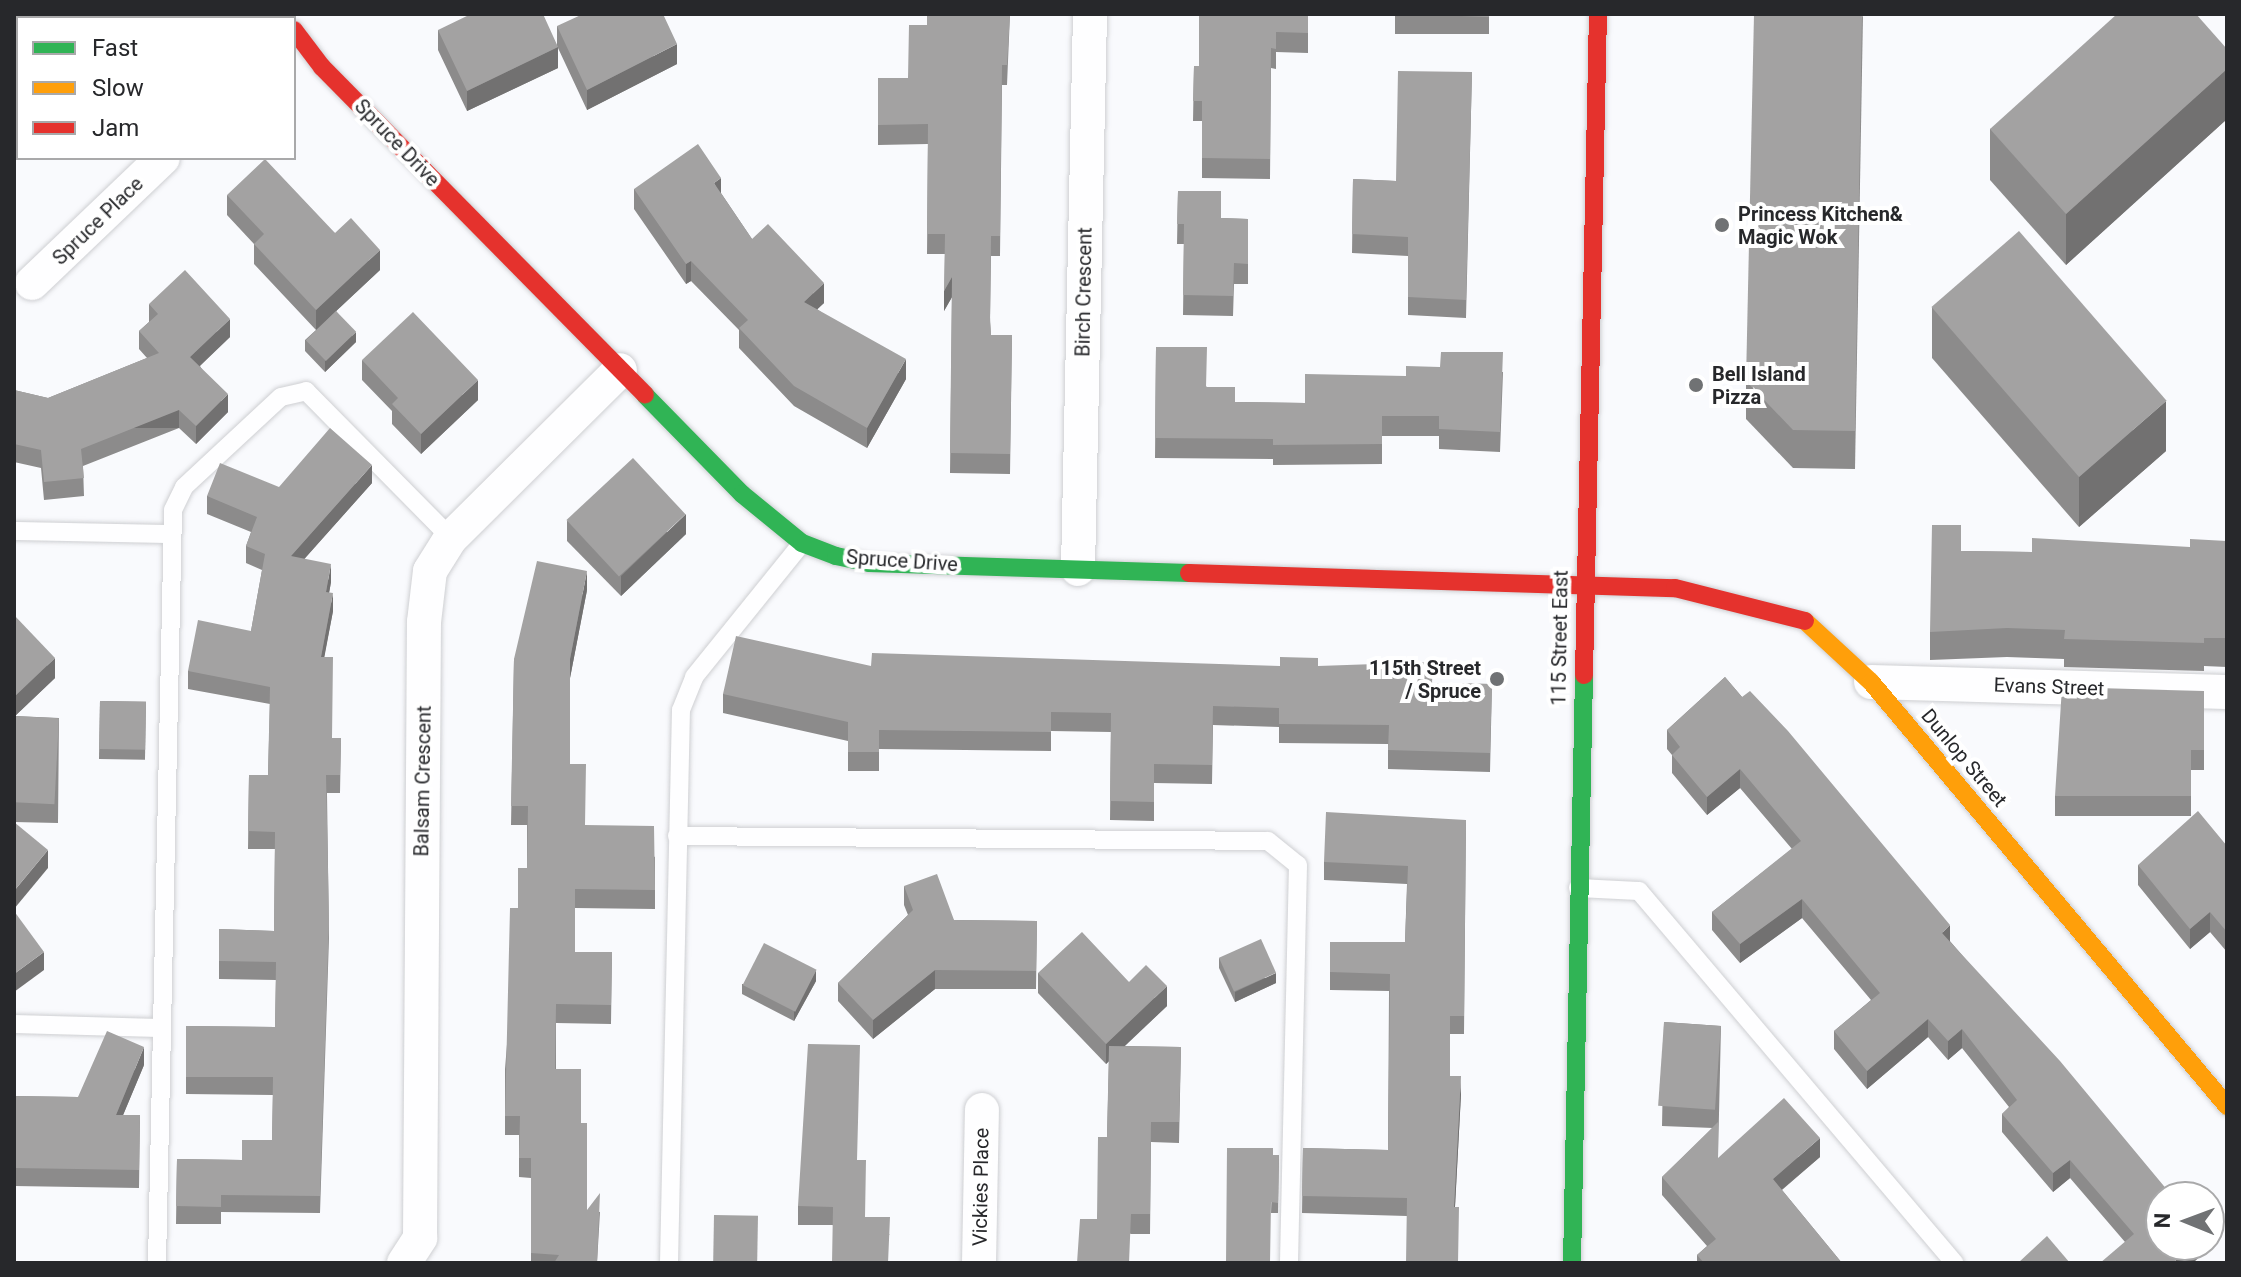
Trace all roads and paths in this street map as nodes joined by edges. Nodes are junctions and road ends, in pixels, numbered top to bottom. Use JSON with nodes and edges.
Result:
{"nodes":[{"id":1,"x":312,"y":14,"type":"edge"},
{"id":2,"x":1090,"y":14,"type":"edge"},
{"id":3,"x":1598,"y":14,"type":"edge"},
{"id":4,"x":296,"y":29,"type":"edge"},
{"id":5,"x":296,"y":34,"type":"edge"},
{"id":6,"x":161,"y":160,"type":"edge"},
{"id":7,"x":32,"y":283,"type":"dead end"},
{"id":8,"x":620,"y":370,"type":"junction"},
{"id":9,"x":14,"y":531,"type":"edge"},
{"id":10,"x":170,"y":534,"type":"junction"},
{"id":11,"x":451,"y":538,"type":"junction"},
{"id":12,"x":802,"y":543,"type":"junction"},
{"id":13,"x":1078,"y":569,"type":"junction"},
{"id":14,"x":1583,"y":584,"type":"junction"},
{"id":15,"x":1871,"y":682,"type":"junction"},
{"id":16,"x":2227,"y":692,"type":"edge"},
{"id":17,"x":677,"y":836,"type":"junction"},
{"id":18,"x":1578,"y":888,"type":"junction"},
{"id":19,"x":14,"y":1024,"type":"edge"},
{"id":20,"x":159,"y":1028,"type":"junction"},
{"id":21,"x":2227,"y":1106,"type":"edge"},
{"id":22,"x":982,"y":1110,"type":"dead end"},
{"id":23,"x":157,"y":1263,"type":"edge"},
{"id":24,"x":404,"y":1263,"type":"edge"},
{"id":25,"x":669,"y":1263,"type":"edge"},
{"id":26,"x":979,"y":1263,"type":"edge"},
{"id":27,"x":1289,"y":1263,"type":"edge"},
{"id":28,"x":1572,"y":1263,"type":"edge"},
{"id":29,"x":1955,"y":1263,"type":"edge"}],
"edges":[{"from":1,"to":4,"type":"street"},
{"from":2,"to":13,"type":"street","name":"Birch Crescent"},
{"from":3,"to":14,"type":"street","name":"115 Street East"},
{"from":5,"to":8,"type":"street","name":"Spruce Drive"},
{"from":6,"to":7,"type":"street","name":"Spruce Place"},
{"from":8,"to":11,"type":"street","name":"Balsam Crescent"},
{"from":8,"to":12,"type":"street","name":"Spruce Drive"},
{"from":9,"to":10,"type":"lane"},
{"from":10,"to":11,"type":"lane"},
{"from":10,"to":20,"type":"lane"},
{"from":11,"to":24,"type":"street","name":"Balsam Crescent"},
{"from":12,"to":13,"type":"street","name":"Spruce Drive"},
{"from":12,"to":17,"type":"lane"},
{"from":13,"to":14,"type":"street","name":"Spruce Drive"},
{"from":14,"to":15,"type":"street","name":"Dunlop Street"},
{"from":14,"to":18,"type":"street","name":"115 Street East"},
{"from":15,"to":16,"type":"street","name":"Evans Street"},
{"from":15,"to":21,"type":"street","name":"Dunlop Street"},
{"from":17,"to":25,"type":"lane"},
{"from":17,"to":27,"type":"lane"},
{"from":18,"to":28,"type":"street","name":"115 Street East"},
{"from":18,"to":29,"type":"lane"},
{"from":19,"to":20,"type":"lane"},
{"from":20,"to":23,"type":"lane"},
{"from":22,"to":26,"type":"street","name":"Vickies Place"}]}
